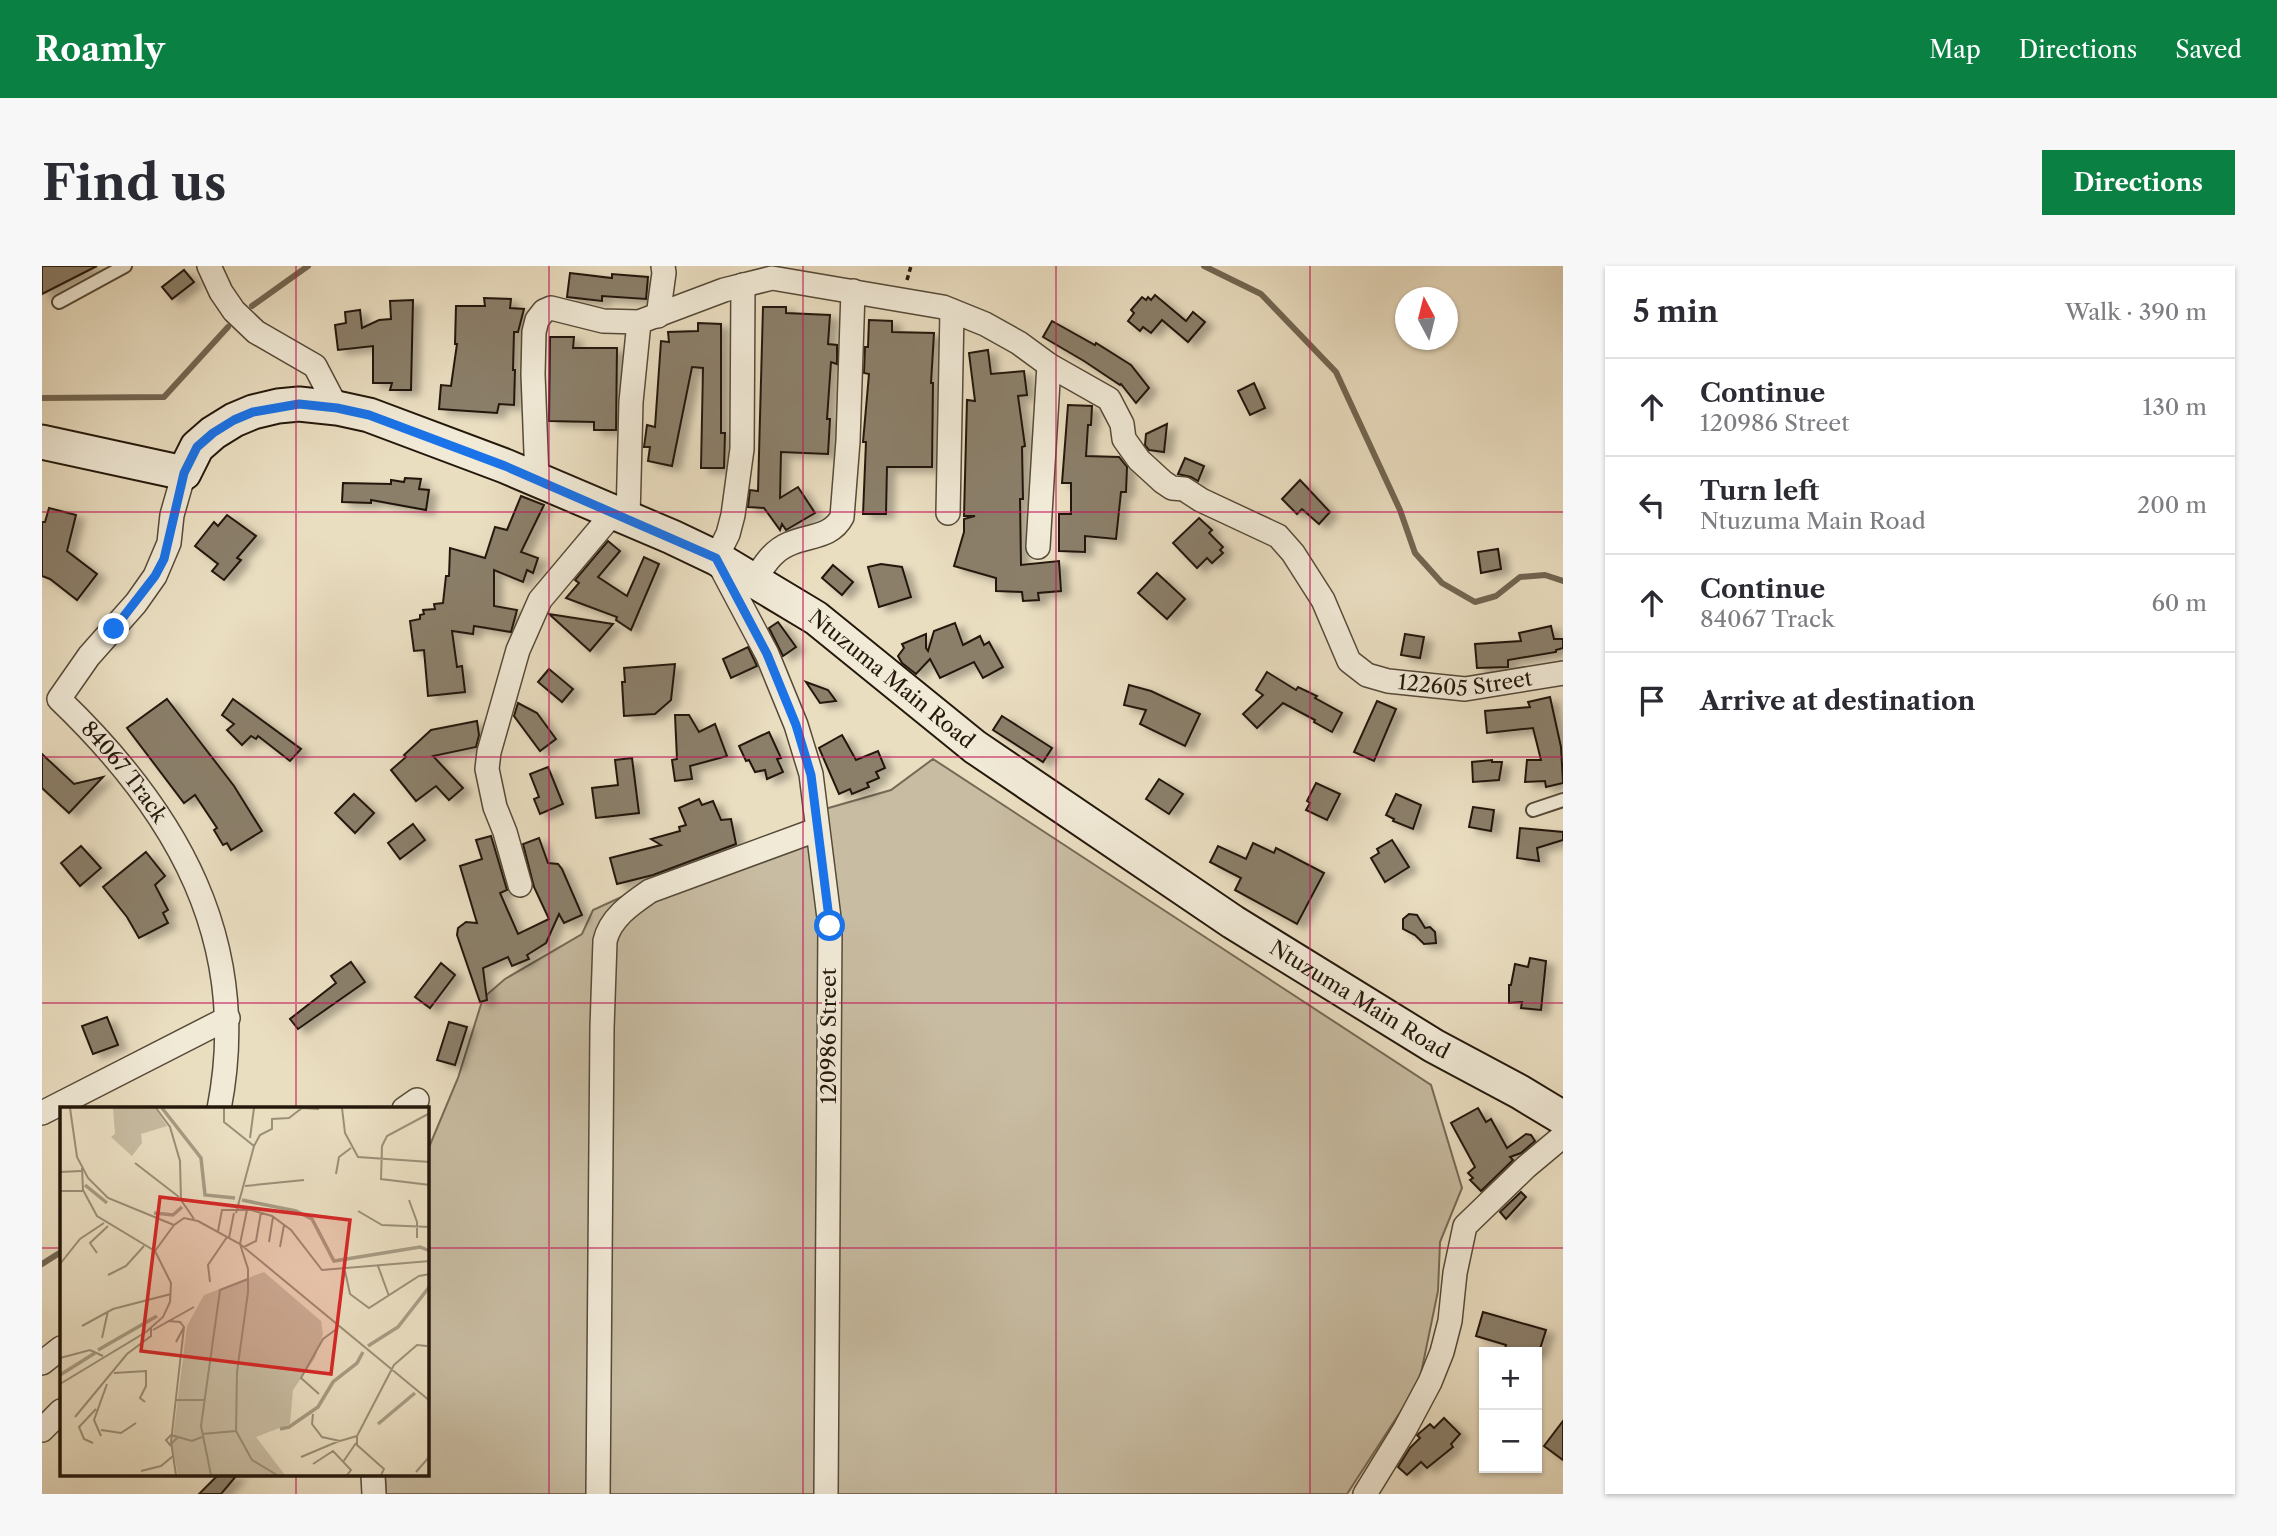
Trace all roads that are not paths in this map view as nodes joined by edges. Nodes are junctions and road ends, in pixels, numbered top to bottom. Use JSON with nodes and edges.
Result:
{"nodes":[{"id":1,"x":125,"y":266,"type":"edge"},
{"id":2,"x":209,"y":266,"type":"edge"},
{"id":3,"x":663,"y":266,"type":"edge"},
{"id":4,"x":743,"y":285,"type":"junction"},
{"id":5,"x":853,"y":291,"type":"junction"},
{"id":6,"x":59,"y":302,"type":"dead end"},
{"id":7,"x":952,"y":311,"type":"junction"},
{"id":8,"x":648,"y":319,"type":"junction"},
{"id":9,"x":1049,"y":365,"type":"junction"},
{"id":10,"x":337,"y":408,"type":"junction"},
{"id":11,"x":42,"y":442,"type":"edge"},
{"id":12,"x":184,"y":473,"type":"junction"},
{"id":13,"x":537,"y":479,"type":"junction"},
{"id":14,"x":948,"y":513,"type":"dead end"},
{"id":15,"x":621,"y":515,"type":"junction"},
{"id":16,"x":1038,"y":547,"type":"dead end"},
{"id":17,"x":716,"y":558,"type":"junction"},
{"id":18,"x":754,"y":580,"type":"junction"},
{"id":19,"x":1563,"y":673,"type":"edge"},
{"id":20,"x":51,"y":696,"type":"edge"},
{"id":21,"x":1563,"y":800,"type":"edge"},
{"id":22,"x":1533,"y":810,"type":"dead end"},
{"id":23,"x":816,"y":830,"type":"junction"},
{"id":24,"x":520,"y":885,"type":"dead end"},
{"id":25,"x":228,"y":1018,"type":"junction"},
{"id":26,"x":219,"y":1107,"type":"edge"},
{"id":27,"x":42,"y":1113,"type":"edge"},
{"id":28,"x":1563,"y":1118,"type":"edge"},
{"id":29,"x":1563,"y":1136,"type":"edge"},
{"id":30,"x":60,"y":1349,"type":"edge"},
{"id":31,"x":42,"y":1363,"type":"edge"},
{"id":32,"x":60,"y":1412,"type":"edge"},
{"id":33,"x":42,"y":1430,"type":"edge"},
{"id":34,"x":373,"y":1476,"type":"edge"},
{"id":35,"x":374,"y":1494,"type":"edge"},
{"id":36,"x":598,"y":1494,"type":"edge"},
{"id":37,"x":826,"y":1494,"type":"edge"},
{"id":38,"x":1365,"y":1494,"type":"edge"}],
"edges":[{"from":1,"to":6,"type":"lane"},
{"from":2,"to":10,"type":"street"},
{"from":3,"to":8,"type":"street"},
{"from":4,"to":5,"type":"street"},
{"from":4,"to":8,"type":"street"},
{"from":4,"to":17,"type":"street"},
{"from":5,"to":7,"type":"street"},
{"from":5,"to":18,"type":"street"},
{"from":7,"to":9,"type":"street"},
{"from":7,"to":14,"type":"street"},
{"from":8,"to":13,"type":"street"},
{"from":8,"to":15,"type":"street"},
{"from":9,"to":16,"type":"street"},
{"from":9,"to":19,"type":"street","name":"122605 Street"},
{"from":10,"to":12,"type":"main road","name":"Ntuzuma Main Road"},
{"from":10,"to":13,"type":"main road","name":"Ntuzuma Main Road"},
{"from":11,"to":12,"type":"main road"},
{"from":12,"to":20,"type":"street","name":"84067 Track"},
{"from":13,"to":15,"type":"main road","name":"Ntuzuma Main Road"},
{"from":15,"to":17,"type":"main road","name":"Ntuzuma Main Road"},
{"from":15,"to":24,"type":"street"},
{"from":17,"to":18,"type":"main road","name":"Ntuzuma Main Road"},
{"from":17,"to":23,"type":"street","name":"120986 Street"},
{"from":18,"to":28,"type":"main road","name":"Ntuzuma Main Road"},
{"from":20,"to":25,"type":"street","name":"84067 Track"},
{"from":21,"to":22,"type":"lane"},
{"from":23,"to":36,"type":"street"},
{"from":23,"to":37,"type":"street","name":"120986 Street"},
{"from":25,"to":26,"type":"street","name":"84067 Track"},
{"from":25,"to":27,"type":"street"},
{"from":29,"to":38,"type":"street"},
{"from":30,"to":31,"type":"street"},
{"from":32,"to":33,"type":"street"},
{"from":34,"to":35,"type":"street"}]}
